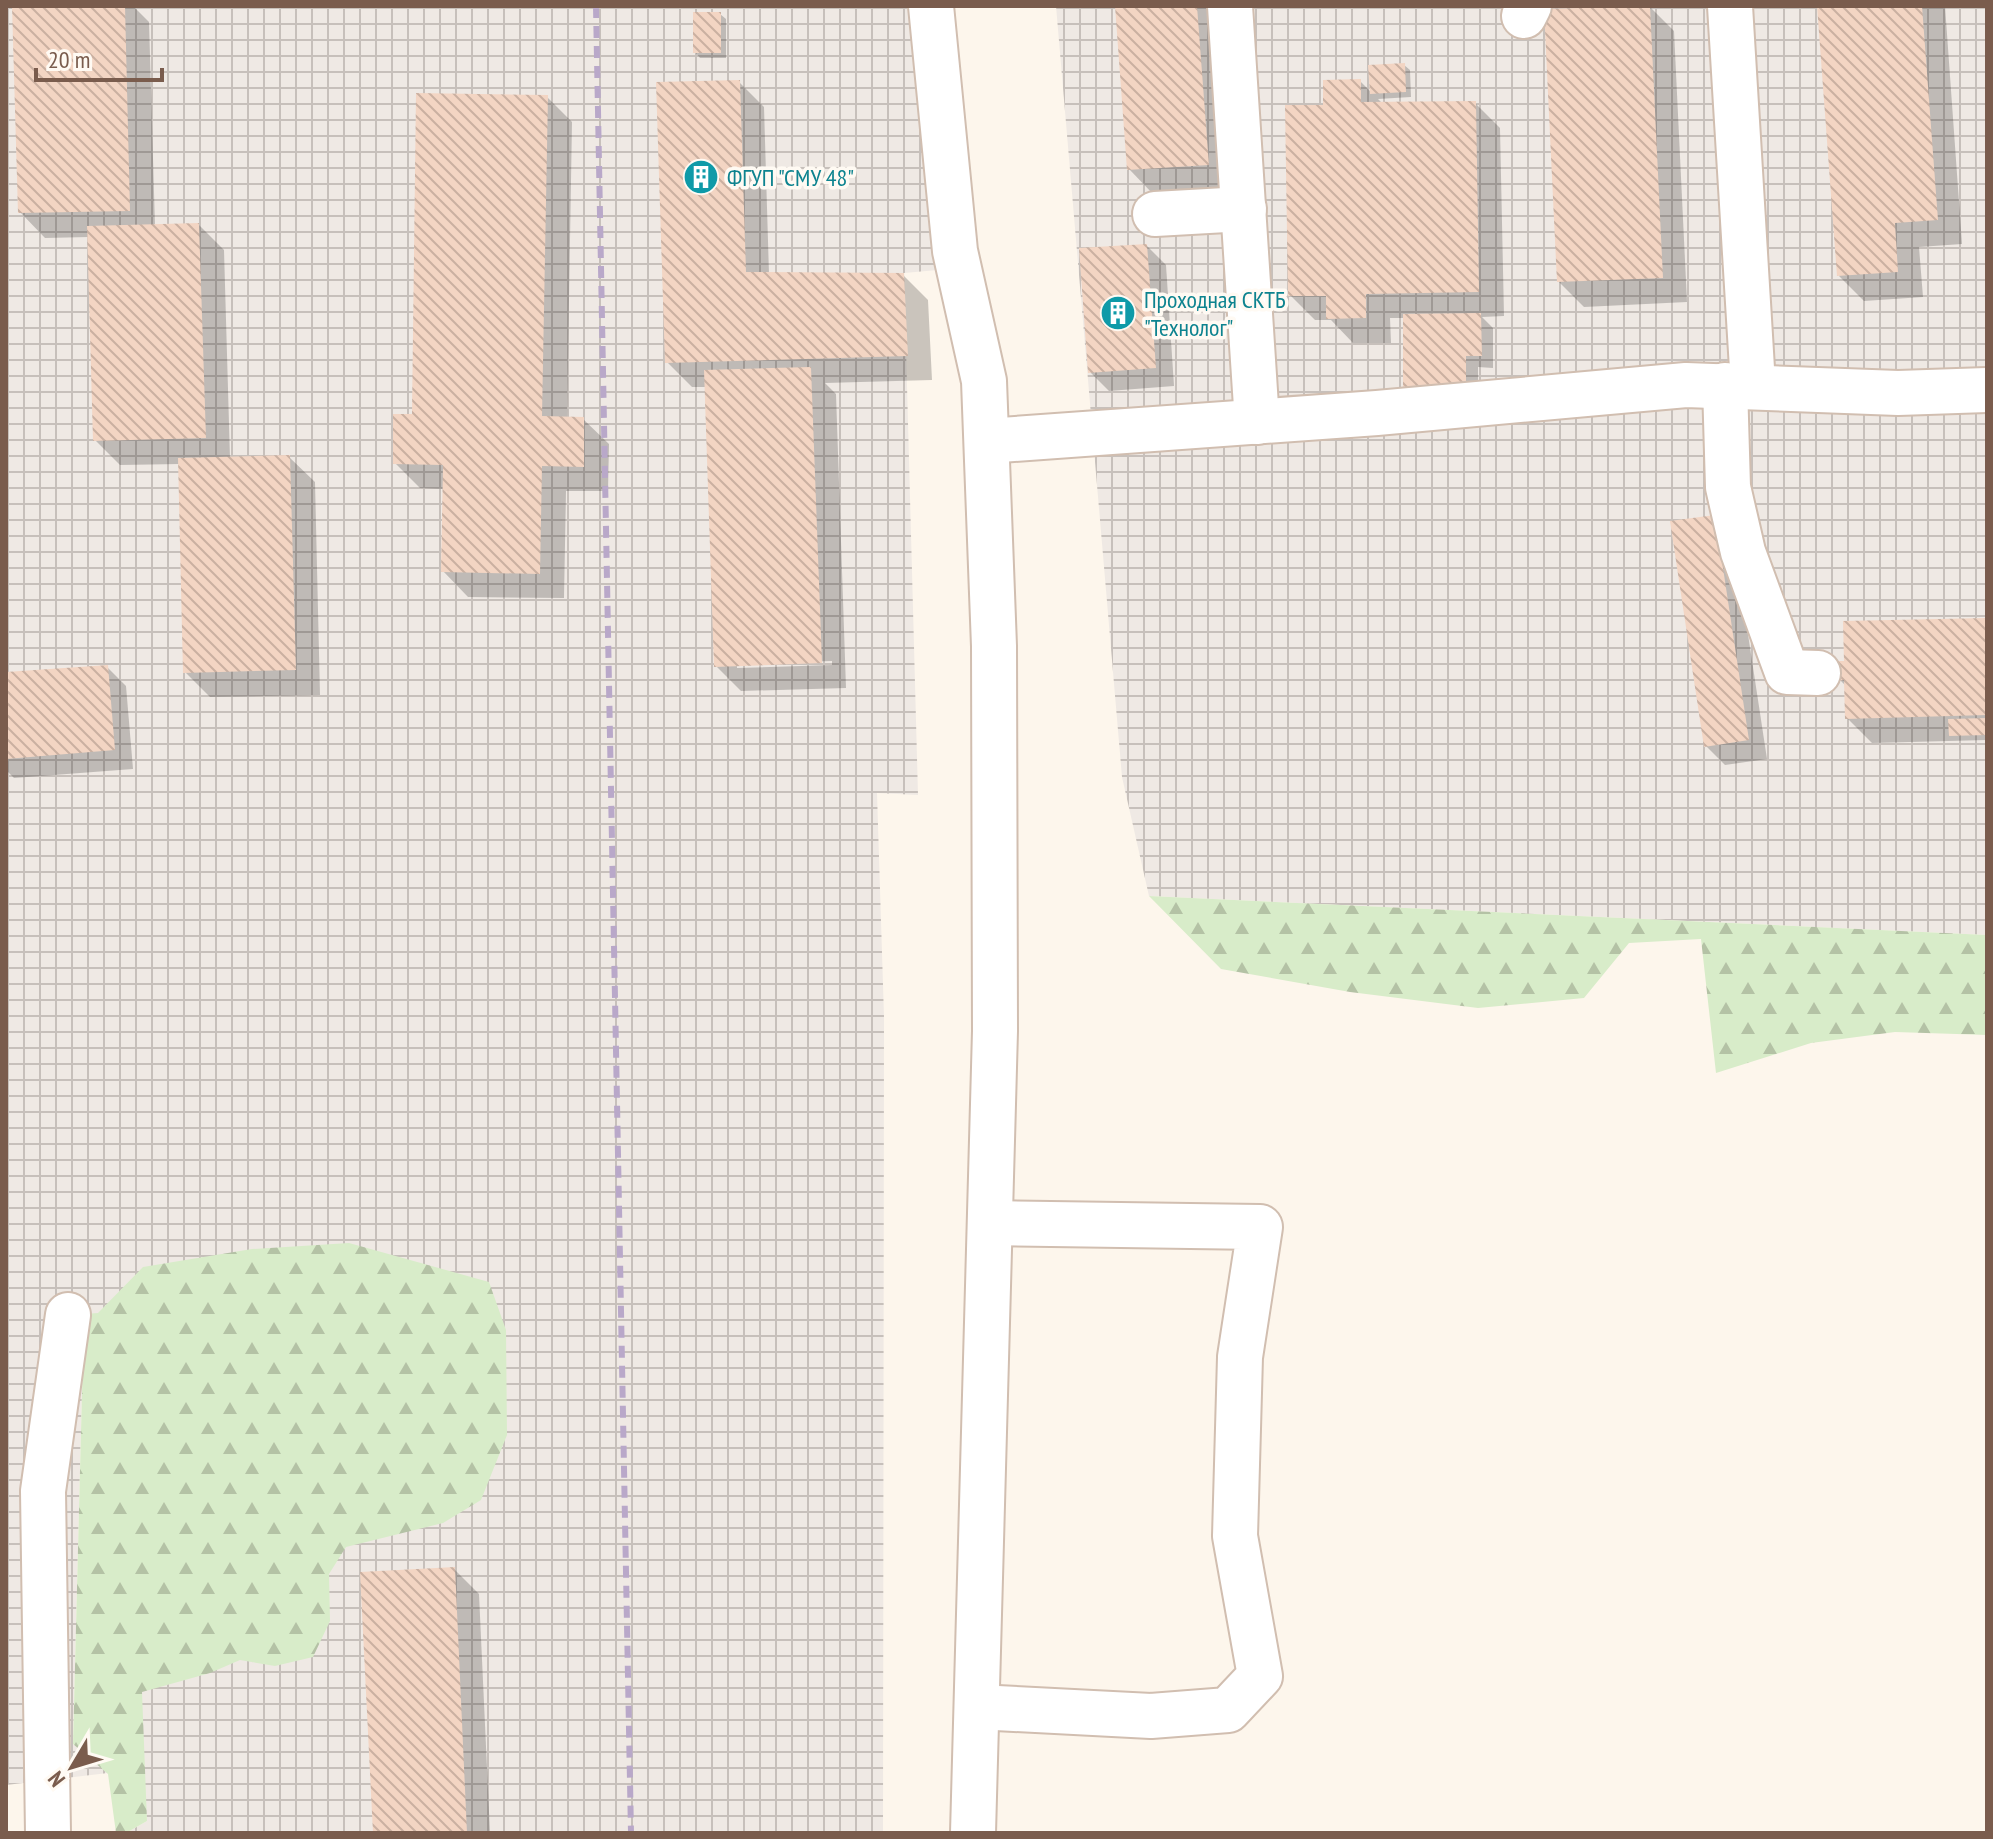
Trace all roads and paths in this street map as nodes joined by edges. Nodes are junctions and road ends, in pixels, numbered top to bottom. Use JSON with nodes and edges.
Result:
{"nodes":[{"id":1,"x":931,"y":6,"type":"edge"},
{"id":2,"x":1230,"y":6,"type":"edge"},
{"id":3,"x":1730,"y":6,"type":"edge"},
{"id":4,"x":1244,"y":209,"type":"junction"},
{"id":5,"x":1155,"y":214,"type":"dead end"},
{"id":6,"x":1739,"y":385,"type":"junction"},
{"id":7,"x":1987,"y":390,"type":"edge"},
{"id":8,"x":1257,"y":422,"type":"junction"},
{"id":9,"x":987,"y":441,"type":"junction"},
{"id":10,"x":1818,"y":673,"type":"dead end"},
{"id":11,"x":990,"y":1223,"type":"junction"},
{"id":12,"x":68,"y":1315,"type":"dead end"},
{"id":13,"x":977,"y":1707,"type":"junction"},
{"id":14,"x":48,"y":1833,"type":"edge"},
{"id":15,"x":973,"y":1833,"type":"edge"}],
"edges":[{"from":1,"to":9,"type":"street"},
{"from":2,"to":4,"type":"street"},
{"from":3,"to":6,"type":"street"},
{"from":4,"to":5,"type":"street"},
{"from":4,"to":8,"type":"street"},
{"from":6,"to":7,"type":"street"},
{"from":6,"to":8,"type":"street"},
{"from":6,"to":10,"type":"street"},
{"from":8,"to":9,"type":"street"},
{"from":9,"to":11,"type":"street"},
{"from":11,"to":13,"type":"street"},
{"from":11,"to":13,"type":"street"},
{"from":12,"to":14,"type":"street"},
{"from":13,"to":15,"type":"street"}]}
